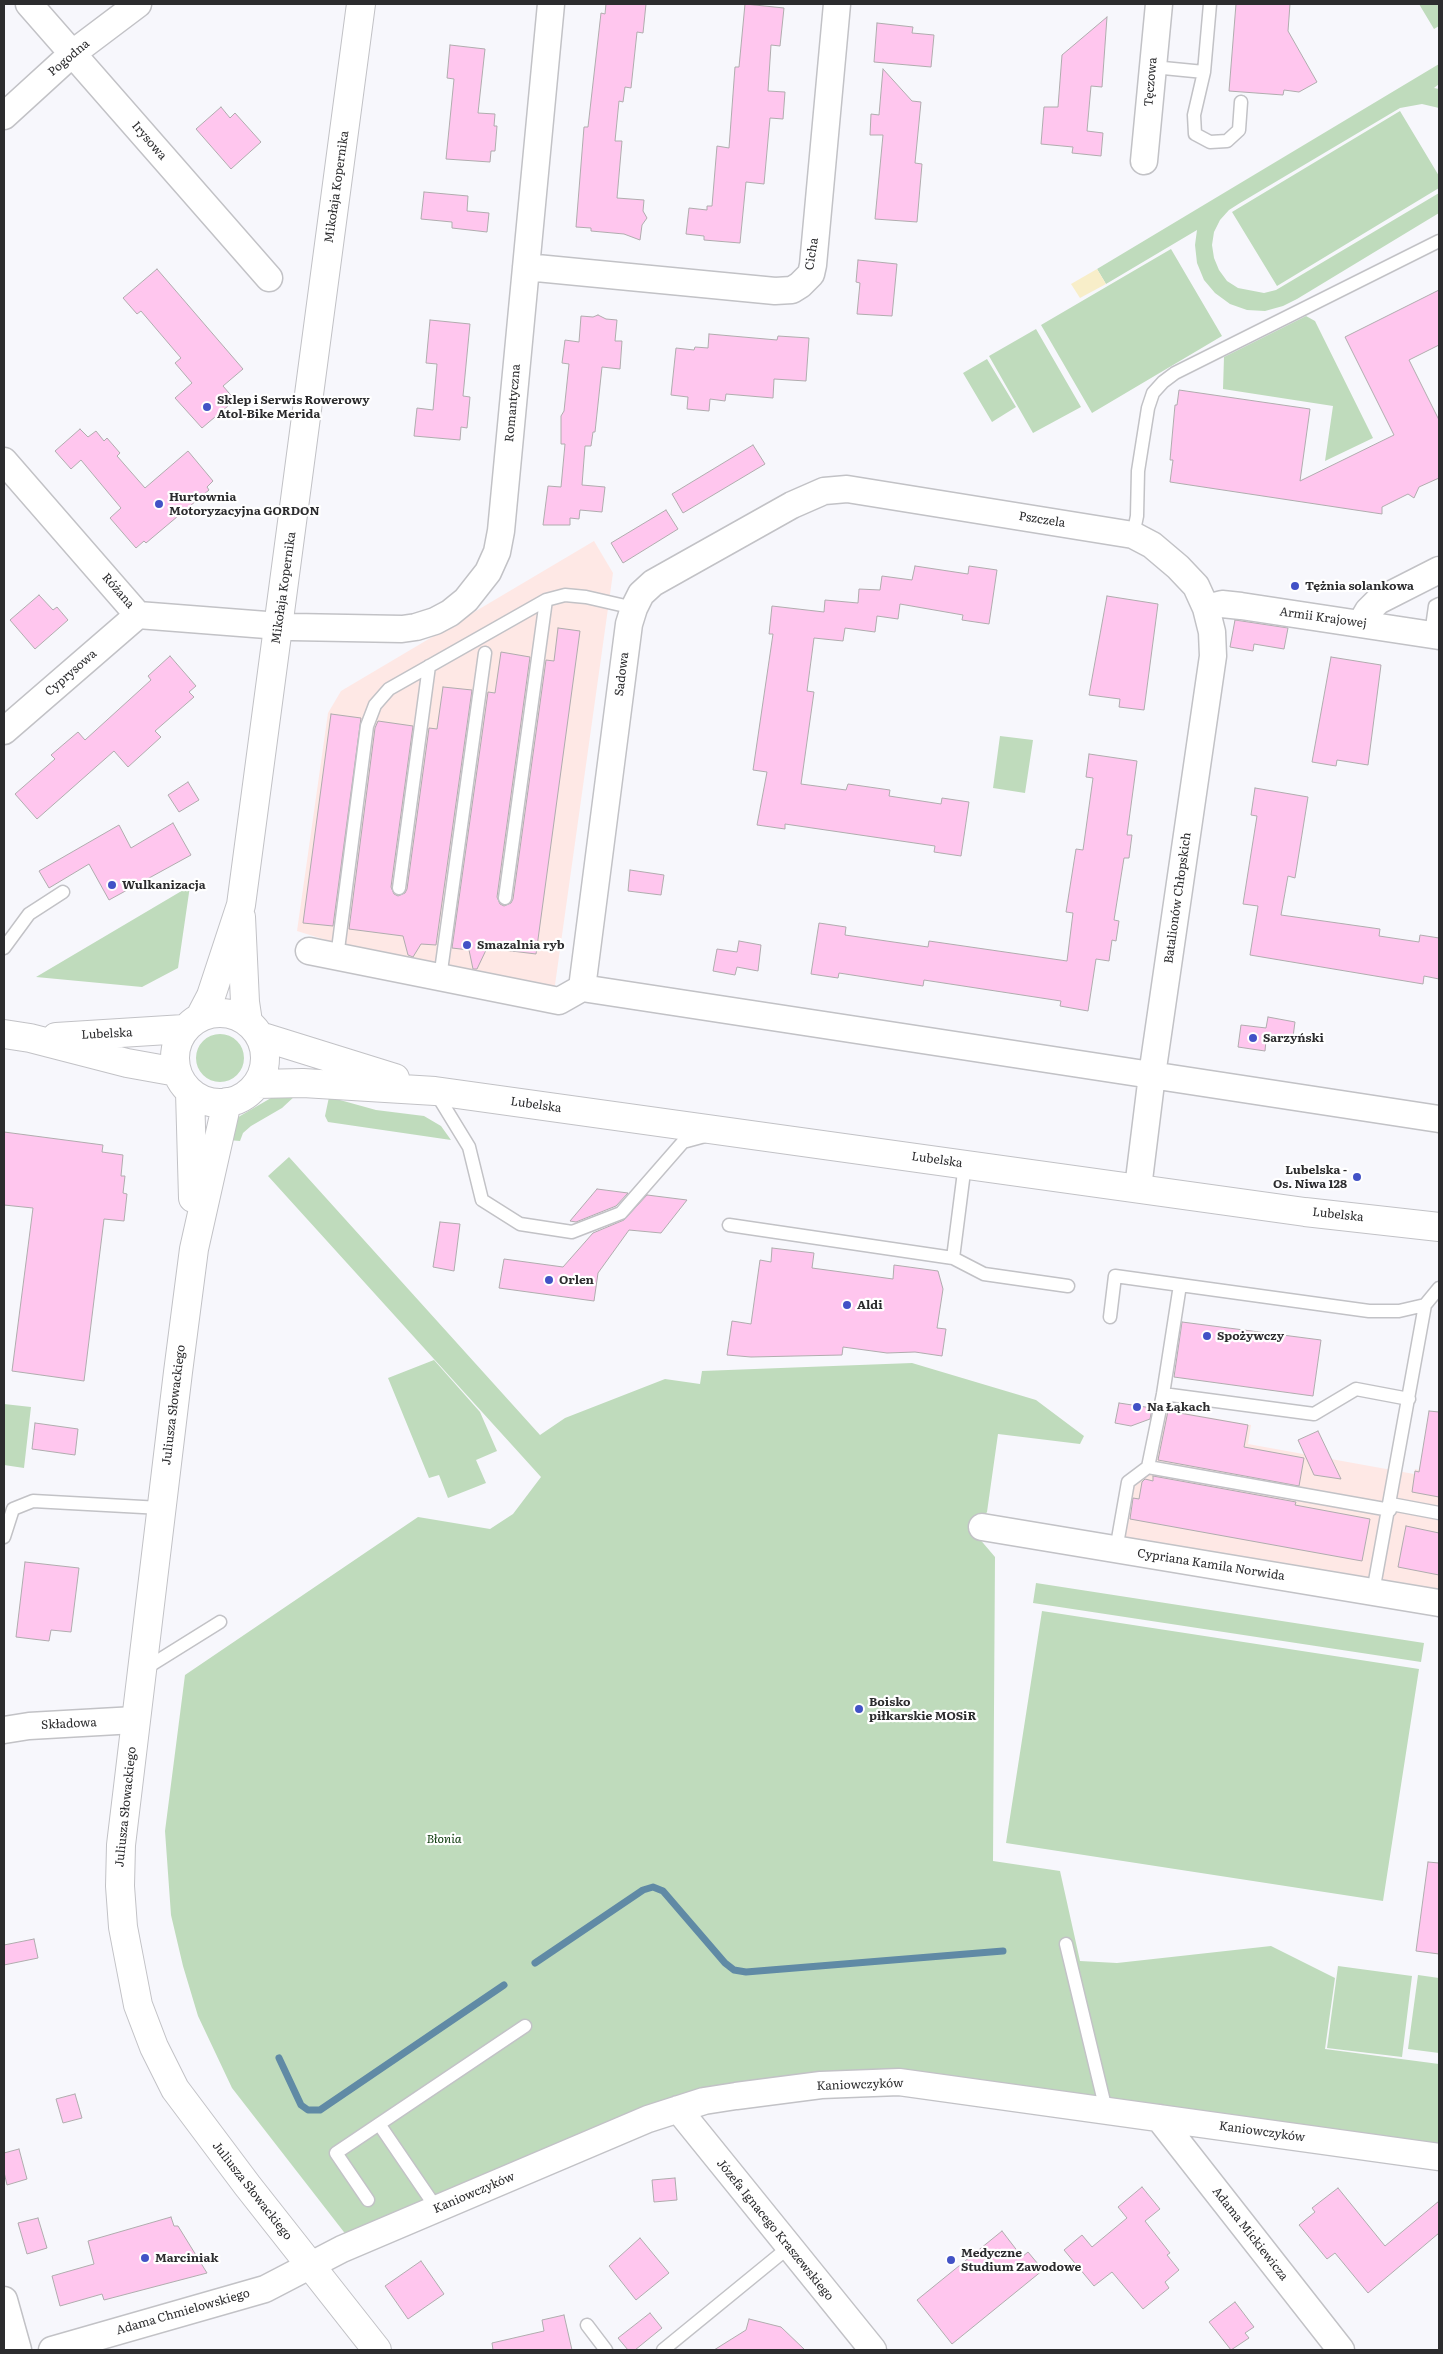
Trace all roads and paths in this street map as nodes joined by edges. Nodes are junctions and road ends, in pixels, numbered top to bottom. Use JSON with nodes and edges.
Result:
{"nodes":[{"id":1,"x":29,"y":4,"type":"edge"},
{"id":2,"x":138,"y":4,"type":"edge"},
{"id":3,"x":361,"y":4,"type":"edge"},
{"id":4,"x":551,"y":4,"type":"edge"},
{"id":5,"x":837,"y":4,"type":"edge"},
{"id":6,"x":1159,"y":4,"type":"edge"},
{"id":7,"x":1210,"y":4,"type":"edge"},
{"id":8,"x":73,"y":53,"type":"junction"},
{"id":9,"x":1153,"y":67,"type":"junction"},
{"id":10,"x":1204,"y":72,"type":"junction"},
{"id":11,"x":1241,"y":102,"type":"dead end"},
{"id":12,"x":4,"y":116,"type":"edge"},
{"id":13,"x":1144,"y":161,"type":"dead end"},
{"id":14,"x":1439,"y":242,"type":"edge"},
{"id":15,"x":526,"y":267,"type":"junction"},
{"id":16,"x":269,"y":278,"type":"dead end"},
{"id":17,"x":4,"y":461,"type":"edge"},
{"id":18,"x":846,"y":489,"type":"joint"},
{"id":19,"x":1133,"y":535,"type":"junction"},
{"id":20,"x":1439,"y":570,"type":"edge"},
{"id":21,"x":546,"y":600,"type":"junction"},
{"id":22,"x":1439,"y":604,"type":"edge"},
{"id":23,"x":634,"y":608,"type":"junction"},
{"id":24,"x":1206,"y":608,"type":"junction"},
{"id":25,"x":138,"y":615,"type":"junction"},
{"id":26,"x":1362,"y":624,"type":"junction"},
{"id":27,"x":279,"y":626,"type":"junction"},
{"id":28,"x":1435,"y":635,"type":"edge"},
{"id":29,"x":485,"y":653,"type":"dead end"},
{"id":30,"x":429,"y":666,"type":"junction"},
{"id":31,"x":4,"y":731,"type":"edge"},
{"id":32,"x":399,"y":888,"type":"dead end"},
{"id":33,"x":62,"y":892,"type":"dead end"},
{"id":34,"x":506,"y":898,"type":"dead end"},
{"id":35,"x":240,"y":905,"type":"junction"},
{"id":36,"x":4,"y":948,"type":"edge"},
{"id":37,"x":309,"y":951,"type":"dead end"},
{"id":38,"x":337,"y":957,"type":"junction"},
{"id":39,"x":440,"y":978,"type":"junction"},
{"id":40,"x":582,"y":988,"type":"junction"},
{"id":41,"x":192,"y":1023,"type":"junction"},
{"id":42,"x":254,"y":1029,"type":"junction"},
{"id":43,"x":4,"y":1034,"type":"edge"},
{"id":44,"x":30,"y":1038,"type":"junction"},
{"id":45,"x":1152,"y":1075,"type":"junction"},
{"id":46,"x":184,"y":1082,"type":"junction"},
{"id":47,"x":257,"y":1084,"type":"junction"},
{"id":48,"x":435,"y":1091,"type":"junction"},
{"id":49,"x":226,"y":1102,"type":"junction"},
{"id":50,"x":1439,"y":1120,"type":"edge"},
{"id":51,"x":725,"y":1131,"type":"junction"},
{"id":52,"x":966,"y":1164,"type":"junction"},
{"id":53,"x":1138,"y":1188,"type":"junction"},
{"id":54,"x":729,"y":1225,"type":"dead end"},
{"id":55,"x":1439,"y":1226,"type":"edge"},
{"id":56,"x":194,"y":1249,"type":"junction"},
{"id":57,"x":953,"y":1258,"type":"junction"},
{"id":58,"x":1180,"y":1285,"type":"junction"},
{"id":59,"x":1068,"y":1286,"type":"dead end"},
{"id":60,"x":1439,"y":1288,"type":"edge"},
{"id":61,"x":1425,"y":1305,"type":"junction"},
{"id":62,"x":1110,"y":1316,"type":"dead end"},
{"id":63,"x":1163,"y":1394,"type":"junction"},
{"id":64,"x":1409,"y":1399,"type":"junction"},
{"id":65,"x":1148,"y":1467,"type":"junction"},
{"id":66,"x":1390,"y":1507,"type":"junction"},
{"id":67,"x":161,"y":1508,"type":"junction"},
{"id":68,"x":1439,"y":1513,"type":"edge"},
{"id":69,"x":982,"y":1527,"type":"dead end"},
{"id":70,"x":4,"y":1536,"type":"edge"},
{"id":71,"x":1116,"y":1550,"type":"junction"},
{"id":72,"x":1373,"y":1592,"type":"junction"},
{"id":73,"x":1439,"y":1603,"type":"edge"},
{"id":74,"x":220,"y":1622,"type":"dead end"},
{"id":75,"x":140,"y":1672,"type":"junction"},
{"id":76,"x":135,"y":1720,"type":"junction"},
{"id":77,"x":4,"y":1730,"type":"edge"},
{"id":78,"x":1066,"y":1944,"type":"dead end"},
{"id":79,"x":525,"y":2026,"type":"dead end"},
{"id":80,"x":678,"y":2108,"type":"junction"},
{"id":81,"x":1106,"y":2110,"type":"junction"},
{"id":82,"x":1159,"y":2118,"type":"junction"},
{"id":83,"x":379,"y":2124,"type":"junction"},
{"id":84,"x":1439,"y":2157,"type":"edge"},
{"id":85,"x":368,"y":2200,"type":"dead end"},
{"id":86,"x":437,"y":2209,"type":"junction"},
{"id":87,"x":789,"y":2247,"type":"junction"},
{"id":88,"x":311,"y":2265,"type":"junction"},
{"id":89,"x":4,"y":2300,"type":"edge"},
{"id":90,"x":587,"y":2325,"type":"dead end"},
{"id":91,"x":18,"y":2350,"type":"edge"},
{"id":92,"x":52,"y":2350,"type":"edge"},
{"id":93,"x":377,"y":2350,"type":"edge"},
{"id":94,"x":606,"y":2350,"type":"edge"},
{"id":95,"x":663,"y":2350,"type":"edge"},
{"id":96,"x":873,"y":2350,"type":"edge"},
{"id":97,"x":1341,"y":2350,"type":"edge"}],
"edges":[{"from":1,"to":8,"type":"street","name":"Irysowa"},
{"from":2,"to":8,"type":"street","name":"Pogodna"},
{"from":3,"to":27,"type":"street","name":"Mikołaja Kopernika"},
{"from":4,"to":15,"type":"street","name":"Romantyczna"},
{"from":5,"to":15,"type":"street","name":"Cicha"},
{"from":6,"to":9,"type":"street","name":"Tęczowa"},
{"from":7,"to":10,"type":"lane"},
{"from":8,"to":12,"type":"street","name":"Pogodna"},
{"from":8,"to":16,"type":"street","name":"Irysowa"},
{"from":9,"to":10,"type":"lane"},
{"from":9,"to":13,"type":"street","name":"Tęczowa"},
{"from":10,"to":11,"type":"lane"},
{"from":14,"to":19,"type":"lane"},
{"from":15,"to":27,"type":"street","name":"Romantyczna"},
{"from":17,"to":25,"type":"street","name":"Różana"},
{"from":18,"to":19,"type":"street","name":"Pszczela"},
{"from":18,"to":23,"type":"street","name":"Sadowa"},
{"from":19,"to":24,"type":"street","name":"Pszczela"},
{"from":20,"to":26,"type":"street"},
{"from":21,"to":23,"type":"lane"},
{"from":21,"to":30,"type":"lane"},
{"from":21,"to":34,"type":"lane"},
{"from":22,"to":28,"type":"lane"},
{"from":23,"to":40,"type":"street","name":"Sadowa"},
{"from":24,"to":26,"type":"street","name":"Armii Krajowej"},
{"from":24,"to":45,"type":"street","name":"Batalionów Chłopskich"},
{"from":25,"to":27,"type":"street","name":"Różana"},
{"from":25,"to":31,"type":"street","name":"Cyprysowa"},
{"from":26,"to":28,"type":"street","name":"Armii Krajowej"},
{"from":27,"to":35,"type":"street","name":"Mikołaja Kopernika"},
{"from":29,"to":39,"type":"lane"},
{"from":30,"to":32,"type":"lane"},
{"from":30,"to":38,"type":"lane"},
{"from":33,"to":36,"type":"lane"},
{"from":35,"to":41,"type":"street","name":"Mikołaja Kopernika"},
{"from":35,"to":42,"type":"street","name":"Mikołaja Kopernika"},
{"from":37,"to":38,"type":"street"},
{"from":38,"to":39,"type":"street"},
{"from":39,"to":40,"type":"street"},
{"from":40,"to":45,"type":"street"},
{"from":41,"to":42,"type":"street"},
{"from":41,"to":44,"type":"street","name":"Lubelska"},
{"from":41,"to":46,"type":"street"},
{"from":42,"to":47,"type":"street"},
{"from":42,"to":48,"type":"street","name":"Lubelska"},
{"from":43,"to":44,"type":"street","name":"Lubelska"},
{"from":44,"to":46,"type":"street","name":"Lubelska"},
{"from":45,"to":50,"type":"street"},
{"from":45,"to":53,"type":"street","name":"Batalionów Chłopskich"},
{"from":46,"to":49,"type":"street"},
{"from":46,"to":56,"type":"street","name":"Juliusza Słowackiego"},
{"from":47,"to":48,"type":"street","name":"Lubelska"},
{"from":47,"to":49,"type":"street"},
{"from":48,"to":51,"type":"street","name":"Lubelska"},
{"from":48,"to":51,"type":"lane"},
{"from":49,"to":56,"type":"street","name":"Juliusza Słowackiego"},
{"from":51,"to":52,"type":"street","name":"Lubelska"},
{"from":52,"to":53,"type":"street","name":"Lubelska"},
{"from":52,"to":57,"type":"lane"},
{"from":53,"to":55,"type":"street","name":"Lubelska"},
{"from":54,"to":57,"type":"lane"},
{"from":56,"to":67,"type":"street","name":"Juliusza Słowackiego"},
{"from":57,"to":59,"type":"lane"},
{"from":58,"to":61,"type":"lane"},
{"from":58,"to":62,"type":"lane"},
{"from":58,"to":63,"type":"lane"},
{"from":60,"to":61,"type":"lane"},
{"from":61,"to":64,"type":"lane"},
{"from":63,"to":64,"type":"lane"},
{"from":63,"to":65,"type":"lane"},
{"from":64,"to":66,"type":"lane"},
{"from":65,"to":66,"type":"lane"},
{"from":65,"to":71,"type":"lane"},
{"from":66,"to":68,"type":"lane"},
{"from":66,"to":72,"type":"lane"},
{"from":67,"to":70,"type":"lane"},
{"from":67,"to":75,"type":"street","name":"Juliusza Słowackiego"},
{"from":69,"to":71,"type":"street","name":"Cypriana Kamila Norwida"},
{"from":71,"to":72,"type":"street","name":"Cypriana Kamila Norwida"},
{"from":72,"to":73,"type":"street","name":"Cypriana Kamila Norwida"},
{"from":74,"to":75,"type":"lane"},
{"from":75,"to":76,"type":"street","name":"Juliusza Słowackiego"},
{"from":76,"to":77,"type":"street","name":"Składowa"},
{"from":76,"to":88,"type":"street","name":"Juliusza Słowackiego"},
{"from":78,"to":81,"type":"lane"},
{"from":79,"to":83,"type":"lane"},
{"from":80,"to":81,"type":"street","name":"Kaniowczyków"},
{"from":80,"to":86,"type":"street","name":"Kaniowczyków"},
{"from":80,"to":87,"type":"street","name":"Józefa Ignacego Kraszewskiego"},
{"from":81,"to":82,"type":"street","name":"Kaniowczyków"},
{"from":82,"to":84,"type":"street","name":"Kaniowczyków"},
{"from":82,"to":97,"type":"street","name":"Adama Mickiewicza"},
{"from":83,"to":85,"type":"lane"},
{"from":83,"to":86,"type":"lane"},
{"from":86,"to":88,"type":"street","name":"Kaniowczyków"},
{"from":87,"to":95,"type":"lane"},
{"from":87,"to":96,"type":"street","name":"Józefa Ignacego Kraszewskiego"},
{"from":88,"to":92,"type":"street","name":"Adama Chmielowskiego"},
{"from":88,"to":93,"type":"street","name":"Juliusza Słowackiego"},
{"from":89,"to":91,"type":"street"},
{"from":90,"to":94,"type":"lane"}]}
